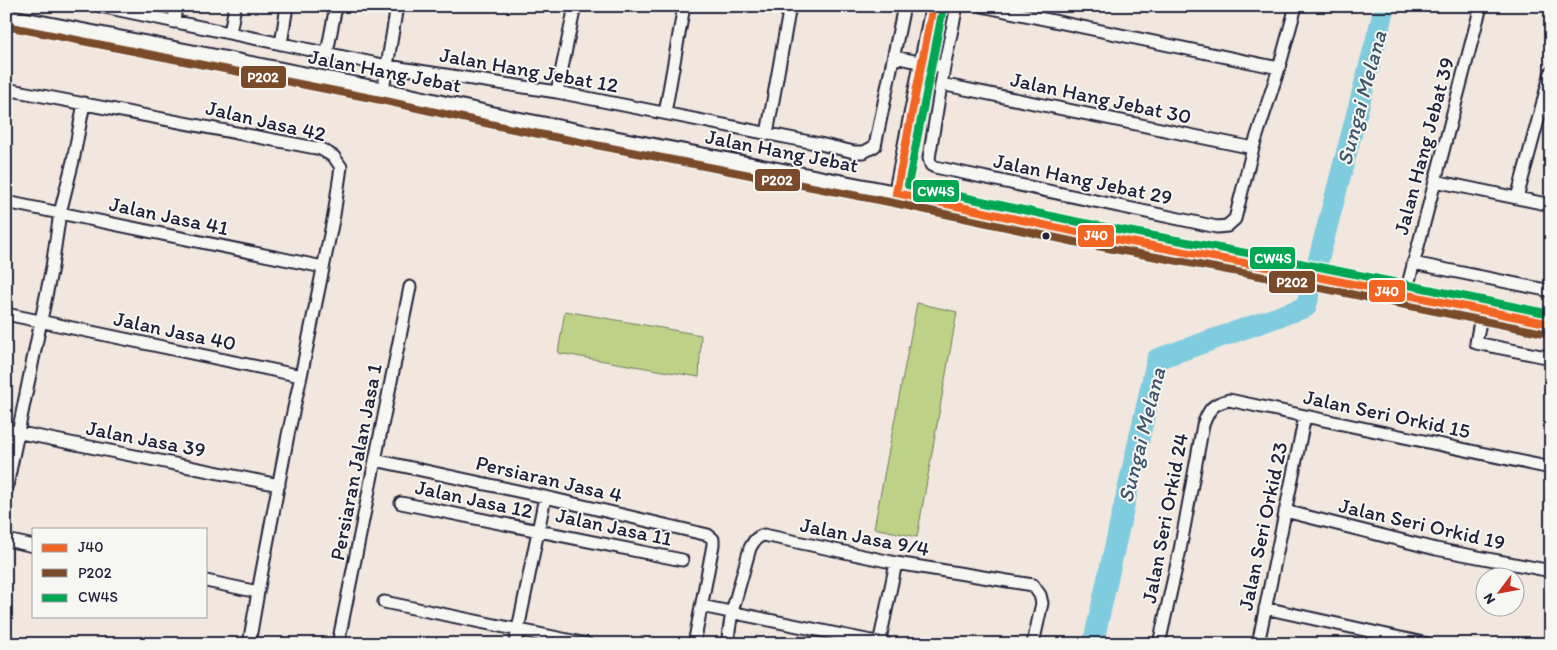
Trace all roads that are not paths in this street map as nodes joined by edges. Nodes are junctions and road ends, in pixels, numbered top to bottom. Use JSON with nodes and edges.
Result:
{"nodes":[{"id":1,"x":100,"y":6,"type":"edge"},
{"id":2,"x":176,"y":6,"type":"edge"},
{"id":3,"x":234,"y":6,"type":"edge"},
{"id":4,"x":287,"y":6,"type":"edge"},
{"id":5,"x":336,"y":6,"type":"edge"},
{"id":6,"x":397,"y":6,"type":"edge"},
{"id":7,"x":575,"y":6,"type":"edge"},
{"id":8,"x":684,"y":6,"type":"edge"},
{"id":9,"x":790,"y":6,"type":"edge"},
{"id":10,"x":904,"y":6,"type":"edge"},
{"id":11,"x":933,"y":6,"type":"edge"},
{"id":12,"x":957,"y":6,"type":"edge"},
{"id":13,"x":982,"y":6,"type":"edge"},
{"id":14,"x":1296,"y":6,"type":"edge"},
{"id":15,"x":1481,"y":6,"type":"edge"},
{"id":16,"x":6,"y":16,"type":"edge"},
{"id":17,"x":174,"y":22,"type":"junction"},
{"id":18,"x":230,"y":33,"type":"junction"},
{"id":19,"x":281,"y":44,"type":"junction"},
{"id":20,"x":327,"y":53,"type":"junction"},
{"id":21,"x":894,"y":57,"type":"junction"},
{"id":22,"x":922,"y":62,"type":"junction"},
{"id":23,"x":387,"y":66,"type":"junction"},
{"id":24,"x":944,"y":68,"type":"junction"},
{"id":25,"x":1279,"y":68,"type":"junction"},
{"id":26,"x":1551,"y":72,"type":"edge"},
{"id":27,"x":941,"y":84,"type":"junction"},
{"id":28,"x":6,"y":88,"type":"edge"},
{"id":29,"x":383,"y":90,"type":"junction"},
{"id":30,"x":557,"y":92,"type":"junction"},
{"id":31,"x":84,"y":103,"type":"junction"},
{"id":32,"x":665,"y":113,"type":"junction"},
{"id":33,"x":767,"y":134,"type":"junction"},
{"id":34,"x":1253,"y":148,"type":"junction"},
{"id":35,"x":1435,"y":181,"type":"junction"},
{"id":36,"x":896,"y":193,"type":"junction"},
{"id":37,"x":1517,"y":198,"type":"junction"},
{"id":38,"x":6,"y":202,"type":"edge"},
{"id":39,"x":1551,"y":205,"type":"edge"},
{"id":40,"x":60,"y":213,"type":"junction"},
{"id":41,"x":1413,"y":263,"type":"junction"},
{"id":42,"x":323,"y":267,"type":"junction"},
{"id":43,"x":410,"y":287,"type":"dead end"},
{"id":44,"x":1551,"y":291,"type":"edge"},
{"id":45,"x":1405,"y":296,"type":"junction"},
{"id":46,"x":1482,"y":311,"type":"junction"},
{"id":47,"x":6,"y":314,"type":"edge"},
{"id":48,"x":40,"y":322,"type":"junction"},
{"id":49,"x":1551,"y":324,"type":"edge"},
{"id":50,"x":1551,"y":358,"type":"edge"},
{"id":51,"x":302,"y":376,"type":"junction"},
{"id":52,"x":1217,"y":403,"type":"joint"},
{"id":53,"x":1305,"y":416,"type":"junction"},
{"id":54,"x":6,"y":430,"type":"edge"},
{"id":55,"x":19,"y":433,"type":"junction"},
{"id":56,"x":375,"y":460,"type":"junction"},
{"id":57,"x":1551,"y":468,"type":"edge"},
{"id":58,"x":279,"y":484,"type":"junction"},
{"id":59,"x":6,"y":491,"type":"edge"},
{"id":60,"x":545,"y":497,"type":"junction"},
{"id":61,"x":401,"y":503,"type":"dead end"},
{"id":62,"x":1285,"y":511,"type":"junction"},
{"id":63,"x":539,"y":531,"type":"junction"},
{"id":64,"x":6,"y":540,"type":"edge"},
{"id":65,"x":32,"y":546,"type":"edge"},
{"id":66,"x":682,"y":560,"type":"dead end"},
{"id":67,"x":896,"y":564,"type":"junction"},
{"id":68,"x":1551,"y":571,"type":"edge"},
{"id":69,"x":208,"y":581,"type":"edge"},
{"id":70,"x":258,"y":592,"type":"junction"},
{"id":71,"x":384,"y":602,"type":"dead end"},
{"id":72,"x":701,"y":606,"type":"junction"},
{"id":73,"x":1265,"y":608,"type":"junction"},
{"id":74,"x":732,"y":612,"type":"junction"},
{"id":75,"x":518,"y":630,"type":"junction"},
{"id":76,"x":881,"y":643,"type":"edge"},
{"id":77,"x":249,"y":644,"type":"edge"},
{"id":78,"x":338,"y":644,"type":"edge"},
{"id":79,"x":515,"y":644,"type":"edge"},
{"id":80,"x":587,"y":644,"type":"edge"},
{"id":81,"x":694,"y":644,"type":"edge"},
{"id":82,"x":727,"y":644,"type":"edge"},
{"id":83,"x":1033,"y":644,"type":"edge"},
{"id":84,"x":1159,"y":644,"type":"edge"},
{"id":85,"x":1258,"y":644,"type":"edge"},
{"id":86,"x":1428,"y":644,"type":"edge"}],
"edges":[{"from":1,"to":17,"type":"street","name":"Jalan Hang Jebat 12"},
{"from":2,"to":17,"type":"street"},
{"from":3,"to":18,"type":"street"},
{"from":4,"to":19,"type":"street"},
{"from":5,"to":20,"type":"street"},
{"from":6,"to":23,"type":"street"},
{"from":7,"to":30,"type":"street"},
{"from":8,"to":32,"type":"street"},
{"from":9,"to":33,"type":"street"},
{"from":10,"to":21,"type":"street"},
{"from":11,"to":22,"type":"street"},
{"from":12,"to":24,"type":"street"},
{"from":13,"to":25,"type":"street"},
{"from":14,"to":25,"type":"street"},
{"from":15,"to":35,"type":"street","name":"Jalan Hang Jebat 39"},
{"from":16,"to":29,"type":"street","name":"Jalan Hang Jebat"},
{"from":17,"to":18,"type":"street","name":"Jalan Hang Jebat 12"},
{"from":18,"to":19,"type":"street","name":"Jalan Hang Jebat 12"},
{"from":19,"to":20,"type":"street","name":"Jalan Hang Jebat 12"},
{"from":20,"to":23,"type":"street","name":"Jalan Hang Jebat 12"},
{"from":21,"to":22,"type":"street"},
{"from":21,"to":33,"type":"street","name":"Jalan Hang Jebat 12"},
{"from":22,"to":24,"type":"street"},
{"from":22,"to":36,"type":"street"},
{"from":23,"to":29,"type":"street"},
{"from":23,"to":30,"type":"street","name":"Jalan Hang Jebat 12"},
{"from":24,"to":27,"type":"street"},
{"from":25,"to":34,"type":"street"},
{"from":26,"to":37,"type":"street"},
{"from":27,"to":34,"type":"street","name":"Jalan Hang Jebat 30"},
{"from":27,"to":34,"type":"street","name":"Jalan Hang Jebat 29"},
{"from":28,"to":31,"type":"street","name":"Jalan Jasa 42"},
{"from":29,"to":36,"type":"street","name":"Jalan Hang Jebat"},
{"from":30,"to":32,"type":"street","name":"Jalan Hang Jebat 12"},
{"from":31,"to":40,"type":"street"},
{"from":31,"to":42,"type":"street","name":"Jalan Jasa 42"},
{"from":32,"to":33,"type":"street","name":"Jalan Hang Jebat 12"},
{"from":35,"to":37,"type":"street"},
{"from":35,"to":41,"type":"street","name":"Jalan Hang Jebat 39"},
{"from":36,"to":45,"type":"street","name":"Jalan Hang Jebat"},
{"from":37,"to":39,"type":"street"},
{"from":38,"to":40,"type":"street","name":"Jalan Jasa 41"},
{"from":40,"to":42,"type":"street","name":"Jalan Jasa 41"},
{"from":40,"to":48,"type":"street"},
{"from":41,"to":44,"type":"street"},
{"from":41,"to":45,"type":"street","name":"Jalan Hang Jebat 39"},
{"from":42,"to":51,"type":"street","name":"Jalan Jasa 42"},
{"from":43,"to":56,"type":"street","name":"Persiaran Jalan Jasa 1"},
{"from":45,"to":46,"type":"street","name":"Jalan Hang Jebat"},
{"from":46,"to":49,"type":"street","name":"Jalan Hang Jebat"},
{"from":46,"to":50,"type":"street"},
{"from":47,"to":48,"type":"street","name":"Jalan Jasa 40"},
{"from":48,"to":51,"type":"street","name":"Jalan Jasa 40"},
{"from":48,"to":55,"type":"street"},
{"from":51,"to":58,"type":"street","name":"Jalan Jasa 42"},
{"from":52,"to":53,"type":"street","name":"Jalan Seri Orkid 15"},
{"from":52,"to":84,"type":"street","name":"Jalan Seri Orkid 24"},
{"from":53,"to":57,"type":"street","name":"Jalan Seri Orkid 15"},
{"from":53,"to":62,"type":"street","name":"Jalan Seri Orkid 23"},
{"from":54,"to":55,"type":"street","name":"Jalan Jasa 39"},
{"from":55,"to":58,"type":"street","name":"Jalan Jasa 39"},
{"from":55,"to":59,"type":"street"},
{"from":56,"to":60,"type":"street","name":"Persiaran Jasa 4"},
{"from":56,"to":78,"type":"street","name":"Persiaran Jalan Jasa 1"},
{"from":58,"to":70,"type":"street","name":"Jalan Jasa 42"},
{"from":60,"to":63,"type":"street"},
{"from":60,"to":72,"type":"street","name":"Persiaran Jasa 4"},
{"from":61,"to":63,"type":"street","name":"Jalan Jasa 12"},
{"from":62,"to":68,"type":"street","name":"Jalan Seri Orkid 19"},
{"from":62,"to":73,"type":"street","name":"Jalan Seri Orkid 23"},
{"from":63,"to":66,"type":"street","name":"Jalan Jasa 11"},
{"from":63,"to":75,"type":"street"},
{"from":64,"to":65,"type":"street"},
{"from":67,"to":74,"type":"street","name":"Jalan Jasa 9/4"},
{"from":67,"to":76,"type":"street"},
{"from":67,"to":83,"type":"street","name":"Jalan Jasa 9/4"},
{"from":69,"to":70,"type":"street"},
{"from":70,"to":77,"type":"street","name":"Jalan Jasa 42"},
{"from":71,"to":75,"type":"street"},
{"from":72,"to":74,"type":"street"},
{"from":72,"to":81,"type":"street"},
{"from":73,"to":85,"type":"street","name":"Jalan Seri Orkid 23"},
{"from":73,"to":86,"type":"street"},
{"from":74,"to":76,"type":"street"},
{"from":74,"to":82,"type":"street"},
{"from":75,"to":79,"type":"street"},
{"from":75,"to":80,"type":"street"}]}
